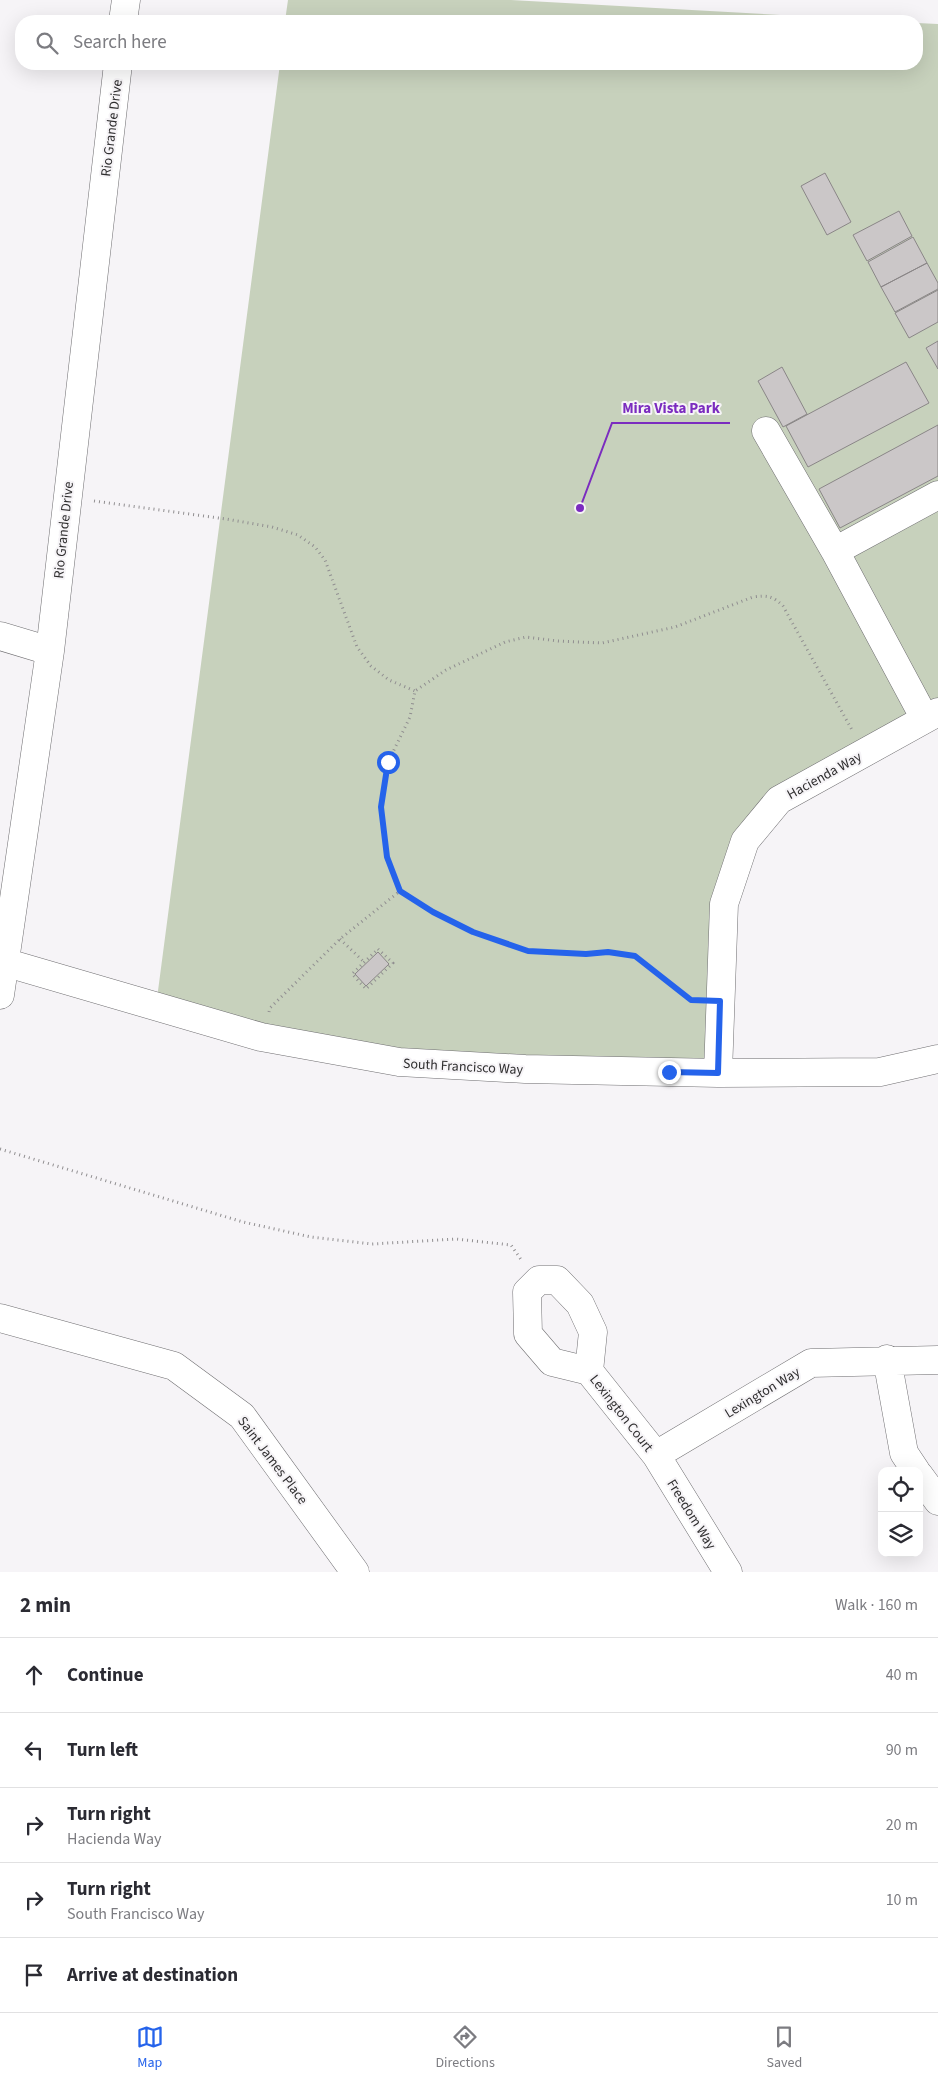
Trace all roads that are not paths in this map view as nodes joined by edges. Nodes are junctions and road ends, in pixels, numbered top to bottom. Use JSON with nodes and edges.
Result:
{"nodes":[{"id":1,"x":126,"y":0,"type":"edge"},
{"id":2,"x":124,"y":15,"type":"edge"},
{"id":3,"x":117,"y":70,"type":"edge"},
{"id":4,"x":766,"y":431,"type":"dead end"},
{"id":5,"x":938,"y":495,"type":"edge"},
{"id":6,"x":835,"y":551,"type":"junction"},
{"id":7,"x":0,"y":636,"type":"edge"},
{"id":8,"x":50,"y":651,"type":"junction"},
{"id":9,"x":931,"y":715,"type":"edge"},
{"id":10,"x":2,"y":962,"type":"edge"},
{"id":11,"x":0,"y":995,"type":"edge"},
{"id":12,"x":938,"y":1059,"type":"edge"},
{"id":13,"x":718,"y":1073,"type":"junction"},
{"id":14,"x":0,"y":1318,"type":"edge"},
{"id":15,"x":887,"y":1359,"type":"junction"},
{"id":16,"x":938,"y":1360,"type":"edge"},
{"id":17,"x":589,"y":1371,"type":"junction"},
{"id":18,"x":656,"y":1456,"type":"junction"},
{"id":19,"x":913,"y":1467,"type":"edge"},
{"id":20,"x":923,"y":1480,"type":"edge"},
{"id":21,"x":938,"y":1501,"type":"edge"},
{"id":22,"x":355,"y":1572,"type":"edge"},
{"id":23,"x":728,"y":1572,"type":"edge"}],
"edges":[{"from":1,"to":2,"type":"street"},
{"from":3,"to":8,"type":"street","name":"Rio Grande Drive"},
{"from":4,"to":6,"type":"street"},
{"from":5,"to":6,"type":"street"},
{"from":6,"to":9,"type":"street"},
{"from":7,"to":8,"type":"street"},
{"from":8,"to":10,"type":"street","name":"Rio Grande Drive"},
{"from":9,"to":13,"type":"street","name":"Hacienda Way"},
{"from":10,"to":11,"type":"street","name":"Rio Grande Drive"},
{"from":10,"to":13,"type":"street","name":"South Francisco Way"},
{"from":12,"to":13,"type":"street","name":"South Francisco Way"},
{"from":14,"to":22,"type":"street","name":"Saint James Place"},
{"from":15,"to":16,"type":"street","name":"Lexington Way"},
{"from":15,"to":18,"type":"street","name":"Lexington Way"},
{"from":15,"to":19,"type":"street"},
{"from":17,"to":17,"type":"street","name":"Lexington Court"},
{"from":17,"to":18,"type":"street","name":"Lexington Court"},
{"from":18,"to":23,"type":"street","name":"Freedom Way"},
{"from":20,"to":21,"type":"street"}]}
